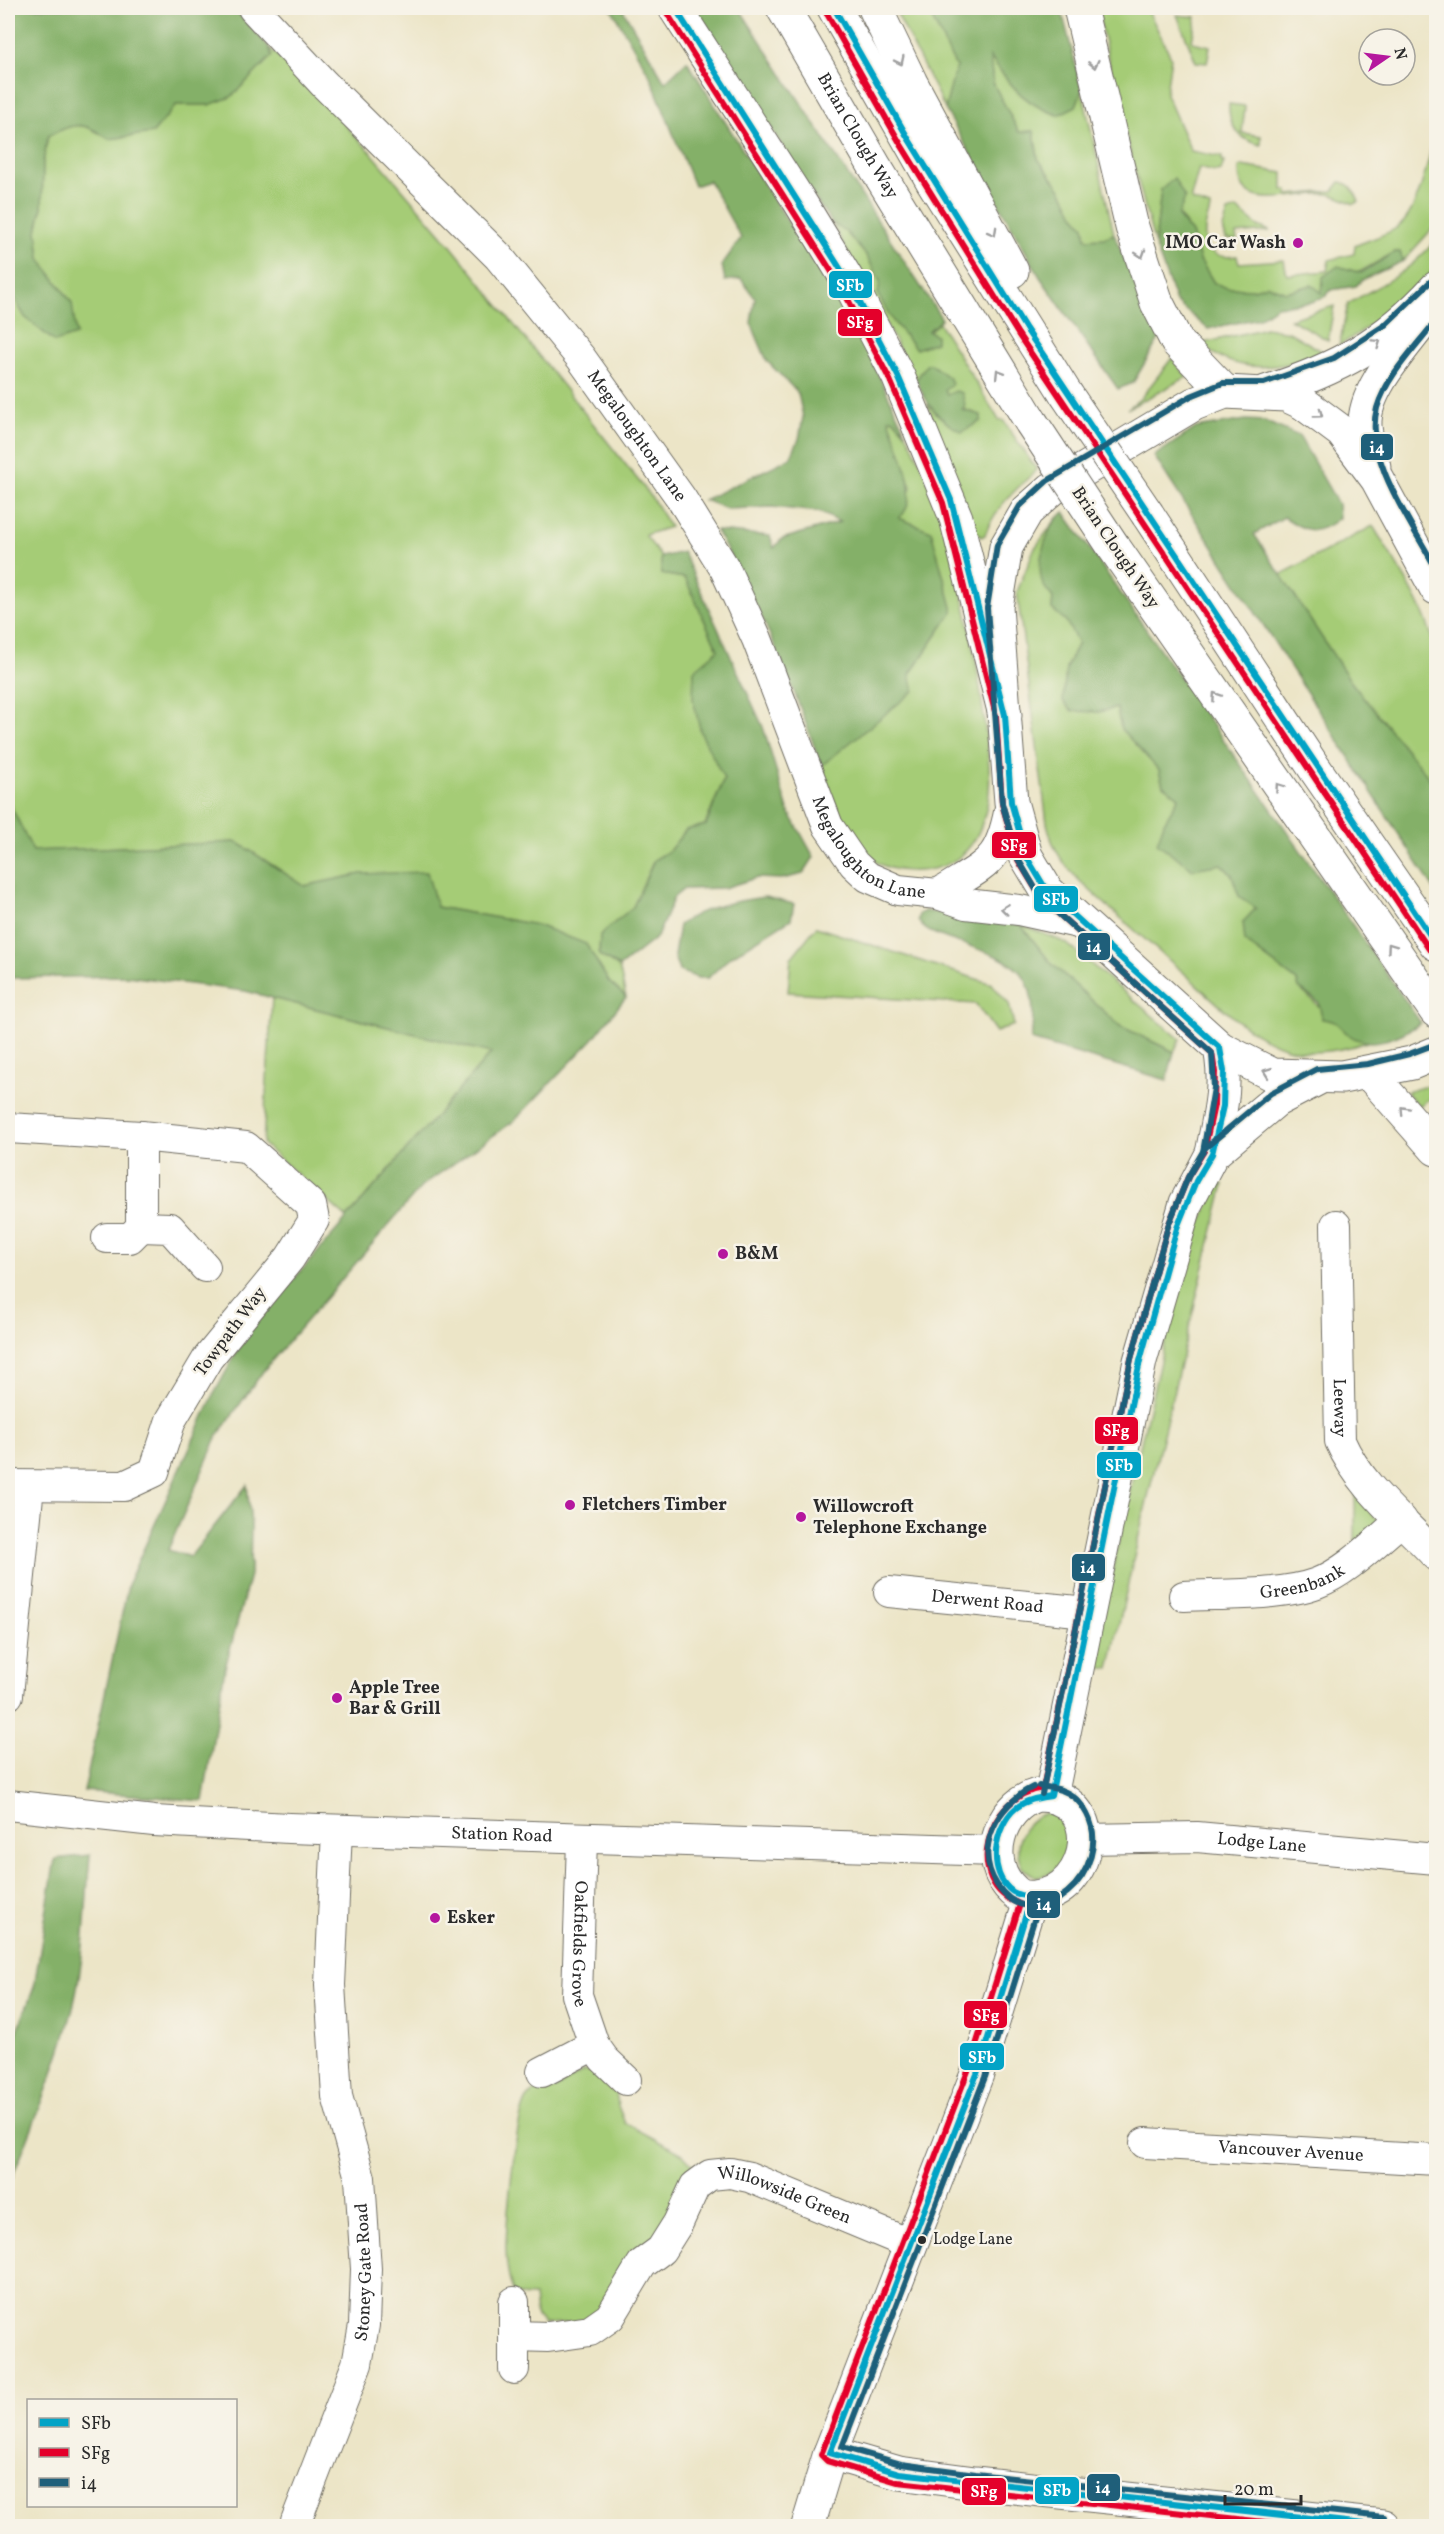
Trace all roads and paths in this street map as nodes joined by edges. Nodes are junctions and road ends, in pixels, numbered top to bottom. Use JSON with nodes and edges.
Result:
{"nodes":[{"id":1,"x":253,"y":8,"type":"edge"},
{"id":2,"x":675,"y":8,"type":"edge"},
{"id":3,"x":834,"y":8,"type":"edge"},
{"id":4,"x":875,"y":8,"type":"edge"},
{"id":5,"x":1080,"y":8,"type":"edge"},
{"id":6,"x":785,"y":15,"type":"edge"},
{"id":7,"x":1437,"y":288,"type":"edge"},
{"id":8,"x":1437,"y":302,"type":"edge"},
{"id":9,"x":1048,"y":365,"type":"junction"},
{"id":10,"x":1225,"y":392,"type":"junction"},
{"id":11,"x":1266,"y":392,"type":"junction"},
{"id":12,"x":1377,"y":479,"type":"junction"},
{"id":13,"x":1434,"y":579,"type":"edge"},
{"id":14,"x":1005,"y":715,"type":"junction"},
{"id":15,"x":1011,"y":802,"type":"junction"},
{"id":16,"x":938,"y":894,"type":"junction"},
{"id":17,"x":1083,"y":924,"type":"junction"},
{"id":18,"x":1437,"y":944,"type":"edge"},
{"id":19,"x":1430,"y":1003,"type":"edge"},
{"id":20,"x":1220,"y":1048,"type":"junction"},
{"id":21,"x":1437,"y":1053,"type":"edge"},
{"id":22,"x":1369,"y":1073,"type":"junction"},
{"id":23,"x":1320,"y":1078,"type":"junction"},
{"id":24,"x":8,"y":1128,"type":"edge"},
{"id":25,"x":141,"y":1136,"type":"junction"},
{"id":26,"x":1437,"y":1149,"type":"edge"},
{"id":27,"x":1212,"y":1154,"type":"junction"},
{"id":28,"x":1336,"y":1225,"type":"dead end"},
{"id":29,"x":141,"y":1227,"type":"junction"},
{"id":30,"x":107,"y":1238,"type":"dead end"},
{"id":31,"x":205,"y":1267,"type":"dead end"},
{"id":32,"x":18,"y":1486,"type":"edge"},
{"id":33,"x":1402,"y":1520,"type":"junction"},
{"id":34,"x":1437,"y":1556,"type":"edge"},
{"id":35,"x":889,"y":1592,"type":"dead end"},
{"id":36,"x":1184,"y":1596,"type":"dead end"},
{"id":37,"x":1088,"y":1612,"type":"junction"},
{"id":38,"x":8,"y":1695,"type":"edge"},
{"id":39,"x":1051,"y":1796,"type":"junction"},
{"id":40,"x":8,"y":1806,"type":"edge"},
{"id":41,"x":337,"y":1830,"type":"junction"},
{"id":42,"x":1086,"y":1839,"type":"junction"},
{"id":43,"x":582,"y":1840,"type":"junction"},
{"id":44,"x":996,"y":1851,"type":"junction"},
{"id":45,"x":1437,"y":1859,"type":"edge"},
{"id":46,"x":1031,"y":1898,"type":"junction"},
{"id":47,"x":594,"y":2045,"type":"junction"},
{"id":48,"x":542,"y":2072,"type":"dead end"},
{"id":49,"x":626,"y":2079,"type":"dead end"},
{"id":50,"x":1145,"y":2143,"type":"dead end"},
{"id":51,"x":1437,"y":2160,"type":"edge"},
{"id":52,"x":912,"y":2245,"type":"junction"},
{"id":53,"x":514,"y":2302,"type":"dead end"},
{"id":54,"x":514,"y":2336,"type":"junction"},
{"id":55,"x":514,"y":2369,"type":"dead end"},
{"id":56,"x":830,"y":2453,"type":"junction"},
{"id":57,"x":296,"y":2526,"type":"edge"},
{"id":58,"x":808,"y":2526,"type":"edge"},
{"id":59,"x":1383,"y":2526,"type":"edge"}],
"edges":[{"from":1,"to":16,"type":"street","name":"Megaloughton Lane"},
{"from":2,"to":14,"type":"main road"},
{"from":3,"to":9,"type":"main road"},
{"from":4,"to":9,"type":"main road","one_way":true},
{"from":5,"to":10,"type":"main road","one_way":true},
{"from":19,"to":6,"type":"main road","name":"Brian Clough Way","one_way":true,"bridge":true},
{"from":11,"to":7,"type":"main road","one_way":true},
{"from":8,"to":12,"type":"main road"},
{"from":9,"to":18,"type":"main road","bridge":true},
{"from":10,"to":11,"type":"main road"},
{"from":10,"to":14,"type":"main road"},
{"from":11,"to":12,"type":"main road","one_way":true},
{"from":12,"to":13,"type":"main road"},
{"from":14,"to":15,"type":"main road"},
{"from":15,"to":16,"type":"street","name":"Megaloughton Lane"},
{"from":15,"to":17,"type":"main road"},
{"from":17,"to":16,"type":"street","name":"Megaloughton Lane","one_way":true},
{"from":17,"to":20,"type":"main road"},
{"from":23,"to":20,"type":"main road","one_way":true},
{"from":20,"to":27,"type":"main road"},
{"from":21,"to":22,"type":"main road"},
{"from":22,"to":23,"type":"main road"},
{"from":26,"to":22,"type":"main road","one_way":true},
{"from":23,"to":27,"type":"main road"},
{"from":24,"to":25,"type":"street"},
{"from":25,"to":29,"type":"street"},
{"from":25,"to":32,"type":"street","name":"Towpath Way"},
{"from":27,"to":37,"type":"main road"},
{"from":28,"to":33,"type":"street","name":"Leeway"},
{"from":29,"to":30,"type":"street"},
{"from":29,"to":31,"type":"street"},
{"from":32,"to":38,"type":"street","name":"Towpath Way"},
{"from":33,"to":34,"type":"street","name":"Leeway"},
{"from":33,"to":36,"type":"street","name":"Greenbank"},
{"from":35,"to":37,"type":"street","name":"Derwent Road"},
{"from":37,"to":39,"type":"main road"},
{"from":39,"to":42,"type":"main road"},
{"from":39,"to":44,"type":"main road"},
{"from":40,"to":41,"type":"street","name":"Station Road"},
{"from":41,"to":43,"type":"street","name":"Station Road"},
{"from":41,"to":57,"type":"street","name":"Stoney Gate Road"},
{"from":42,"to":45,"type":"street","name":"Lodge Lane"},
{"from":42,"to":46,"type":"main road"},
{"from":43,"to":44,"type":"street","name":"Station Road"},
{"from":43,"to":47,"type":"street","name":"Oakfields Grove"},
{"from":44,"to":46,"type":"main road"},
{"from":46,"to":52,"type":"main road"},
{"from":47,"to":48,"type":"street"},
{"from":47,"to":49,"type":"street","name":"Oakfields Grove"},
{"from":50,"to":51,"type":"street","name":"Vancouver Avenue"},
{"from":52,"to":54,"type":"street","name":"Willowside Green"},
{"from":52,"to":56,"type":"main road"},
{"from":53,"to":54,"type":"street"},
{"from":54,"to":55,"type":"street"},
{"from":56,"to":58,"type":"main road"},
{"from":56,"to":59,"type":"main road"}]}
